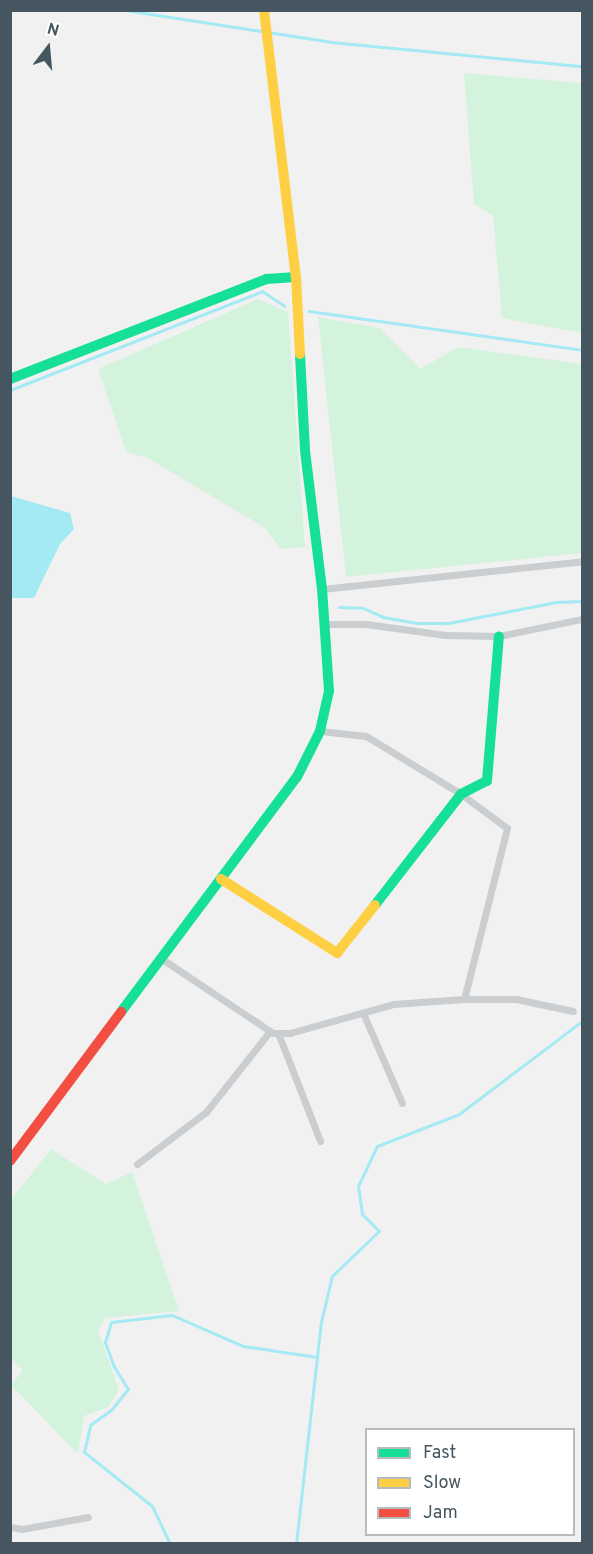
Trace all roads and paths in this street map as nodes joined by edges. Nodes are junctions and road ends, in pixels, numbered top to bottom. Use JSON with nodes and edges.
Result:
{"nodes":[{"id":1,"x":264,"y":10,"type":"edge"},
{"id":2,"x":296,"y":277,"type":"junction"},
{"id":3,"x":10,"y":379,"type":"edge"},
{"id":4,"x":582,"y":561,"type":"edge"},
{"id":5,"x":322,"y":590,"type":"junction"},
{"id":6,"x":582,"y":619,"type":"edge"},
{"id":7,"x":324,"y":624,"type":"junction"},
{"id":8,"x":499,"y":636,"type":"junction"},
{"id":9,"x":320,"y":731,"type":"junction"},
{"id":10,"x":461,"y":794,"type":"junction"},
{"id":11,"x":221,"y":879,"type":"junction"},
{"id":12,"x":162,"y":959,"type":"junction"},
{"id":13,"x":464,"y":999,"type":"junction"},
{"id":14,"x":573,"y":1011,"type":"dead end"},
{"id":15,"x":363,"y":1012,"type":"junction"},
{"id":16,"x":270,"y":1031,"type":"junction"},
{"id":17,"x":278,"y":1033,"type":"junction"},
{"id":18,"x":402,"y":1103,"type":"dead end"},
{"id":19,"x":320,"y":1141,"type":"dead end"},
{"id":20,"x":10,"y":1161,"type":"edge"},
{"id":21,"x":137,"y":1164,"type":"dead end"},
{"id":22,"x":88,"y":1517,"type":"dead end"},
{"id":23,"x":10,"y":1527,"type":"edge"}],
"edges":[{"from":1,"to":2,"type":"main road"},
{"from":2,"to":3,"type":"main road"},
{"from":2,"to":5,"type":"main road"},
{"from":4,"to":5,"type":"street"},
{"from":5,"to":7,"type":"main road"},
{"from":6,"to":8,"type":"street"},
{"from":7,"to":8,"type":"street"},
{"from":7,"to":9,"type":"main road"},
{"from":8,"to":10,"type":"main road"},
{"from":9,"to":10,"type":"street"},
{"from":9,"to":11,"type":"main road"},
{"from":10,"to":11,"type":"main road"},
{"from":10,"to":13,"type":"street"},
{"from":11,"to":12,"type":"main road"},
{"from":12,"to":16,"type":"street"},
{"from":12,"to":20,"type":"main road"},
{"from":13,"to":14,"type":"street"},
{"from":13,"to":15,"type":"street"},
{"from":15,"to":17,"type":"street"},
{"from":15,"to":18,"type":"street"},
{"from":16,"to":17,"type":"street"},
{"from":16,"to":21,"type":"street"},
{"from":17,"to":19,"type":"street"},
{"from":22,"to":23,"type":"street"}]}
